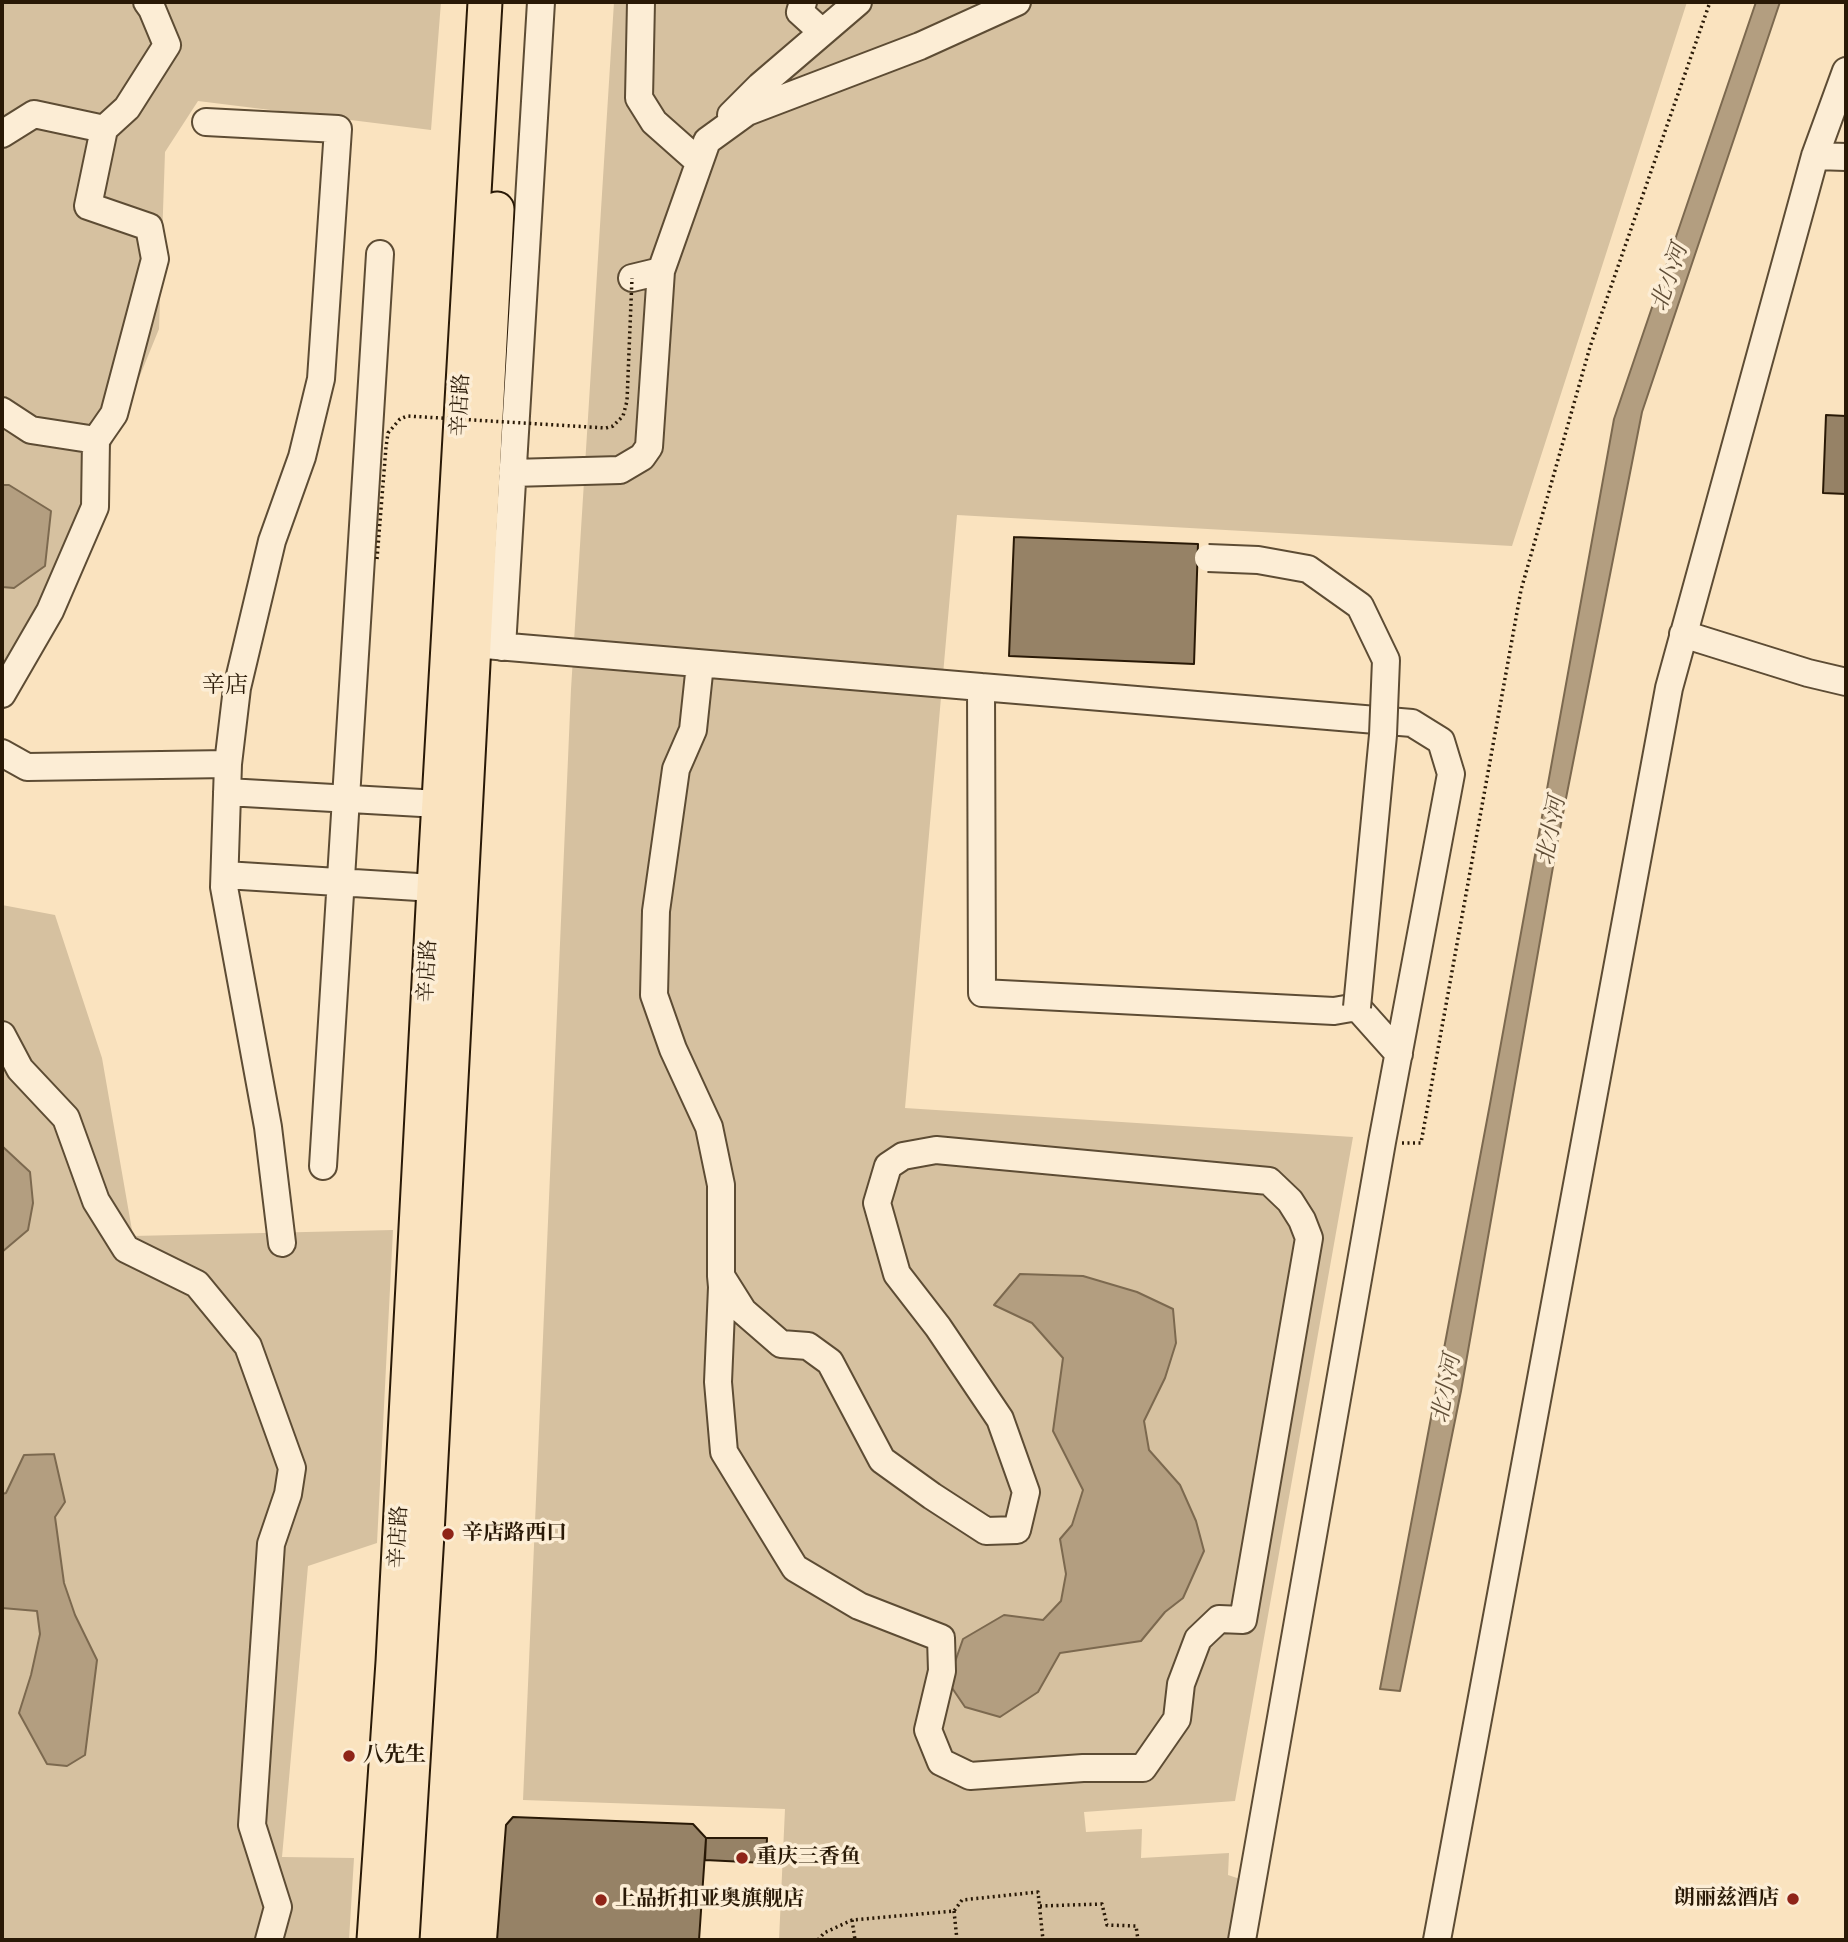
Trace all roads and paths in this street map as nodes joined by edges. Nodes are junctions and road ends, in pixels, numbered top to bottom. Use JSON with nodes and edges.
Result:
{"nodes":[{"id":1,"x":147,"y":2,"type":"edge"},
{"id":2,"x":485,"y":2,"type":"edge"},
{"id":3,"x":508,"y":2,"type":"edge"},
{"id":4,"x":541,"y":2,"type":"edge"},
{"id":5,"x":641,"y":2,"type":"edge"},
{"id":6,"x":803,"y":2,"type":"edge"},
{"id":7,"x":858,"y":2,"type":"edge"},
{"id":8,"x":1017,"y":2,"type":"edge"},
{"id":9,"x":1710,"y":2,"type":"edge"},
{"id":10,"x":822,"y":32,"type":"junction"},
{"id":11,"x":1846,"y":71,"type":"edge"},
{"id":12,"x":206,"y":122,"type":"dead end"},
{"id":13,"x":104,"y":129,"type":"junction"},
{"id":14,"x":2,"y":134,"type":"edge"},
{"id":15,"x":702,"y":151,"type":"junction"},
{"id":16,"x":1815,"y":156,"type":"junction"},
{"id":17,"x":1846,"y":157,"type":"edge"},
{"id":18,"x":380,"y":254,"type":"dead end"},
{"id":19,"x":661,"y":271,"type":"junction"},
{"id":20,"x":632,"y":278,"type":"joint"},
{"id":21,"x":2,"y":411,"type":"edge"},
{"id":22,"x":96,"y":440,"type":"junction"},
{"id":23,"x":512,"y":473,"type":"junction"},
{"id":24,"x":369,"y":558,"type":"junction"},
{"id":25,"x":1208,"y":558,"type":"dead end"},
{"id":26,"x":1683,"y":634,"type":"junction"},
{"id":27,"x":474,"y":645,"type":"junction"},
{"id":28,"x":700,"y":664,"type":"junction"},
{"id":29,"x":1846,"y":682,"type":"edge"},
{"id":30,"x":981,"y":687,"type":"junction"},
{"id":31,"x":2,"y":694,"type":"edge"},
{"id":32,"x":2,"y":754,"type":"edge"},
{"id":33,"x":228,"y":764,"type":"junction"},
{"id":34,"x":227,"y":792,"type":"junction"},
{"id":35,"x":346,"y":798,"type":"junction"},
{"id":36,"x":439,"y":804,"type":"junction"},
{"id":37,"x":225,"y":875,"type":"junction"},
{"id":38,"x":341,"y":883,"type":"junction"},
{"id":39,"x":434,"y":888,"type":"junction"},
{"id":40,"x":1357,"y":1007,"type":"junction"},
{"id":41,"x":2,"y":1035,"type":"edge"},
{"id":42,"x":1399,"y":1054,"type":"junction"},
{"id":43,"x":1382,"y":1142,"type":"junction"},
{"id":44,"x":323,"y":1166,"type":"dead end"},
{"id":45,"x":282,"y":1243,"type":"dead end"},
{"id":46,"x":722,"y":1276,"type":"junction"},
{"id":47,"x":1040,"y":1906,"type":"junction"},
{"id":48,"x":954,"y":1911,"type":"junction"},
{"id":49,"x":852,"y":1920,"type":"junction"},
{"id":50,"x":269,"y":1940,"type":"edge"},
{"id":51,"x":374,"y":1940,"type":"edge"},
{"id":52,"x":402,"y":1940,"type":"edge"},
{"id":53,"x":818,"y":1940,"type":"edge"},
{"id":54,"x":855,"y":1940,"type":"edge"},
{"id":55,"x":957,"y":1940,"type":"edge"},
{"id":56,"x":1043,"y":1940,"type":"edge"},
{"id":57,"x":1138,"y":1940,"type":"edge"},
{"id":58,"x":1242,"y":1940,"type":"edge"},
{"id":59,"x":1437,"y":1940,"type":"edge"}],
"edges":[{"from":1,"to":13,"type":"street"},
{"from":2,"to":27,"type":"main road","name":"辛店路"},
{"from":3,"to":27,"type":"main road","name":"辛店路"},
{"from":4,"to":23,"type":"street"},
{"from":5,"to":15,"type":"street"},
{"from":6,"to":10,"type":"street"},
{"from":7,"to":10,"type":"street"},
{"from":8,"to":15,"type":"street"},
{"from":9,"to":43,"type":"path"},
{"from":10,"to":15,"type":"street"},
{"from":11,"to":16,"type":"street"},
{"from":12,"to":33,"type":"street"},
{"from":13,"to":14,"type":"street"},
{"from":13,"to":22,"type":"street"},
{"from":15,"to":19,"type":"street"},
{"from":16,"to":17,"type":"street"},
{"from":16,"to":26,"type":"street"},
{"from":18,"to":24,"type":"street"},
{"from":19,"to":20,"type":"street"},
{"from":19,"to":23,"type":"street"},
{"from":20,"to":24,"type":"path","bridge":true},
{"from":21,"to":22,"type":"street"},
{"from":22,"to":31,"type":"street"},
{"from":23,"to":27,"type":"street"},
{"from":24,"to":35,"type":"street"},
{"from":25,"to":40,"type":"street","bridge":true},
{"from":26,"to":29,"type":"street"},
{"from":26,"to":59,"type":"street"},
{"from":27,"to":28,"type":"street"},
{"from":27,"to":36,"type":"main road","name":"辛店路"},
{"from":27,"to":52,"type":"main road","name":"辛店路"},
{"from":28,"to":30,"type":"street"},
{"from":28,"to":46,"type":"street"},
{"from":30,"to":40,"type":"street"},
{"from":30,"to":42,"type":"street"},
{"from":32,"to":33,"type":"street"},
{"from":33,"to":34,"type":"street"},
{"from":34,"to":35,"type":"street"},
{"from":34,"to":37,"type":"street"},
{"from":35,"to":36,"type":"street"},
{"from":35,"to":38,"type":"street"},
{"from":36,"to":39,"type":"main road","name":"辛店路"},
{"from":37,"to":38,"type":"street"},
{"from":37,"to":45,"type":"street"},
{"from":38,"to":39,"type":"street"},
{"from":38,"to":44,"type":"street"},
{"from":39,"to":51,"type":"main road","name":"辛店路"},
{"from":40,"to":42,"type":"street"},
{"from":41,"to":50,"type":"street"},
{"from":42,"to":43,"type":"street"},
{"from":43,"to":58,"type":"street"},
{"from":46,"to":46,"type":"street"},
{"from":47,"to":48,"type":"path"},
{"from":47,"to":56,"type":"path"},
{"from":47,"to":57,"type":"path"},
{"from":48,"to":49,"type":"path"},
{"from":48,"to":55,"type":"path"},
{"from":49,"to":53,"type":"path"},
{"from":49,"to":54,"type":"path"}]}
